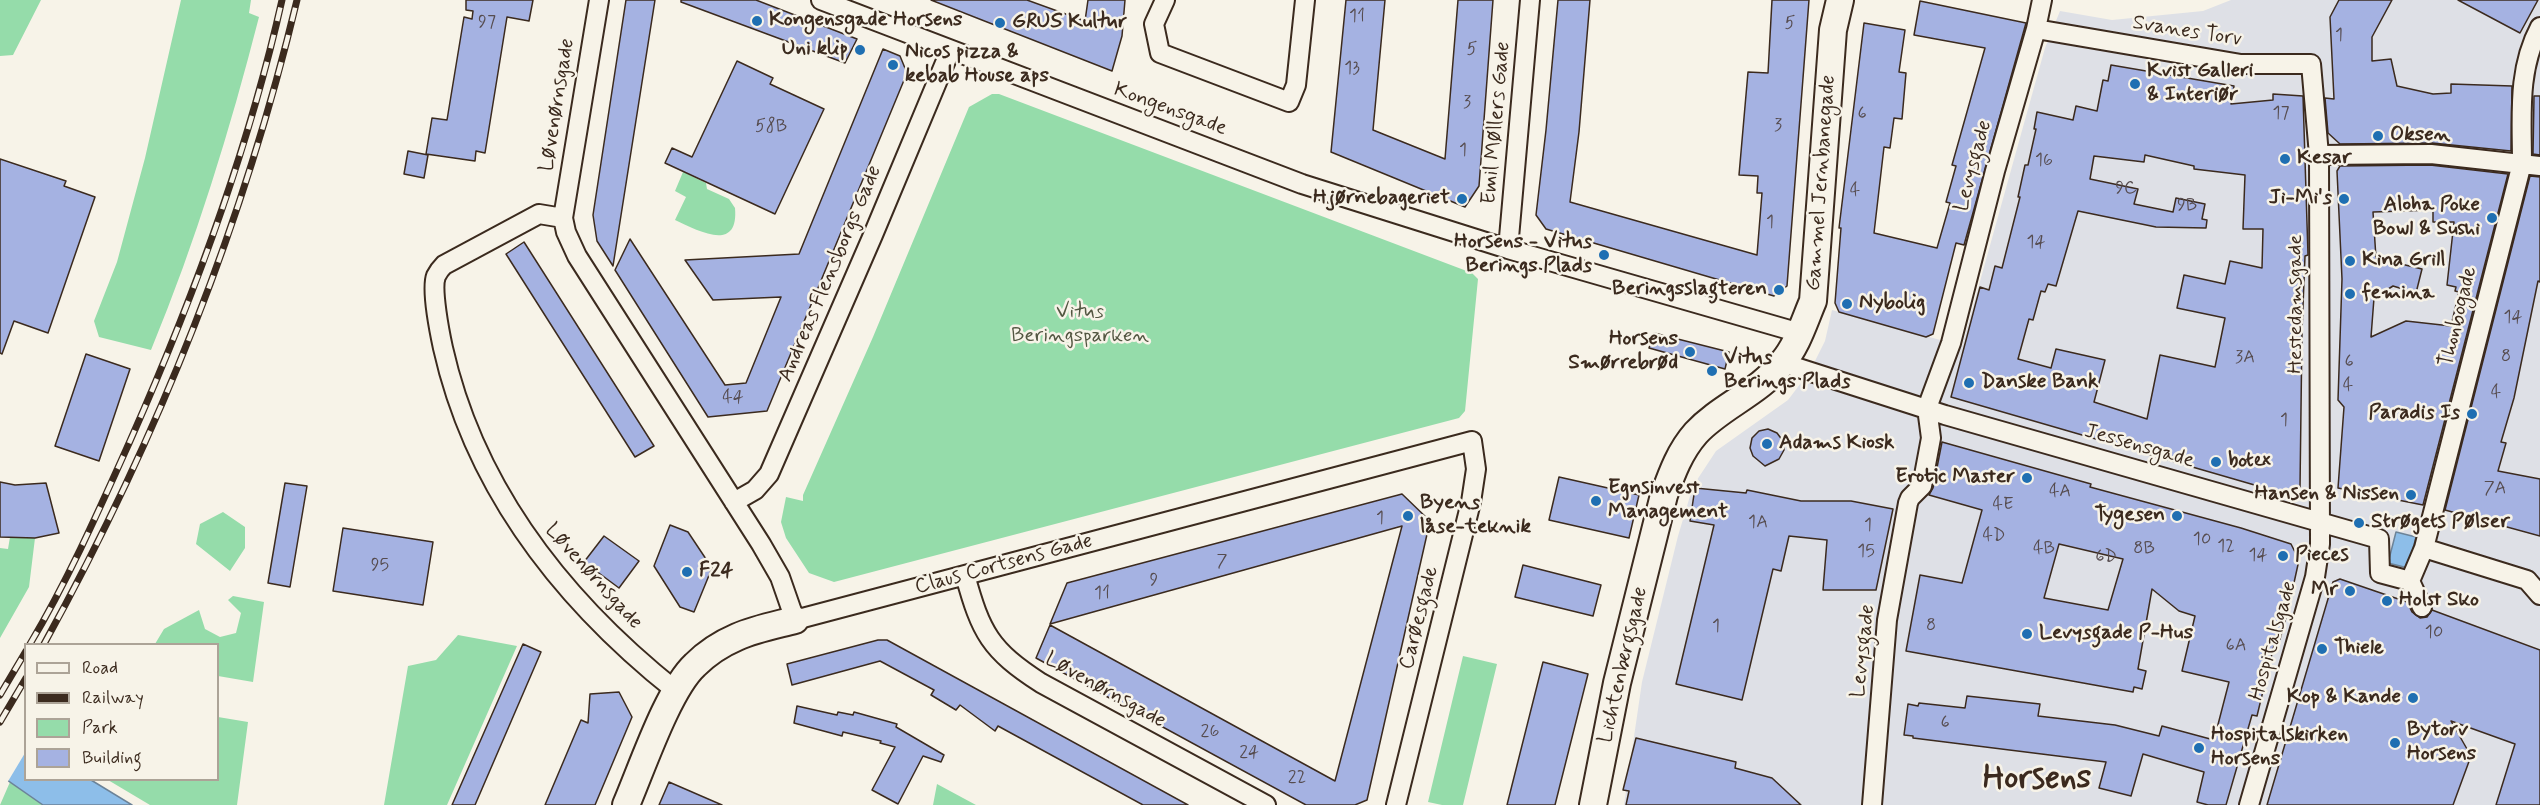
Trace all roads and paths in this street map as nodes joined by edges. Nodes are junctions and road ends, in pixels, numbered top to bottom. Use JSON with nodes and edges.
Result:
{"nodes":[{"id":1,"x":599,"y":0,"type":"edge"},
{"id":2,"x":821,"y":0,"type":"edge"},
{"id":3,"x":1165,"y":0,"type":"edge"},
{"id":4,"x":1305,"y":0,"type":"edge"},
{"id":5,"x":1530,"y":0,"type":"edge"},
{"id":6,"x":1840,"y":0,"type":"edge"},
{"id":7,"x":2042,"y":0,"type":"edge"},
{"id":8,"x":2540,"y":27,"type":"edge"},
{"id":9,"x":2036,"y":29,"type":"junction"},
{"id":10,"x":950,"y":51,"type":"junction"},
{"id":11,"x":2312,"y":84,"type":"joint"},
{"id":12,"x":2319,"y":155,"type":"junction"},
{"id":13,"x":2522,"y":163,"type":"junction"},
{"id":14,"x":2540,"y":166,"type":"edge"},
{"id":15,"x":563,"y":218,"type":"junction"},
{"id":16,"x":1508,"y":249,"type":"junction"},
{"id":17,"x":1800,"y":333,"type":"junction"},
{"id":18,"x":1783,"y":363,"type":"junction"},
{"id":19,"x":1927,"y":408,"type":"junction"},
{"id":20,"x":1472,"y":441,"type":"joint"},
{"id":21,"x":735,"y":502,"type":"junction"},
{"id":22,"x":2320,"y":523,"type":"junction"},
{"id":23,"x":2424,"y":548,"type":"junction"},
{"id":24,"x":965,"y":575,"type":"junction"},
{"id":25,"x":2410,"y":581,"type":"junction"},
{"id":26,"x":2540,"y":595,"type":"edge"},
{"id":27,"x":2422,"y":607,"type":"dead end"},
{"id":28,"x":795,"y":620,"type":"junction"},
{"id":29,"x":676,"y":691,"type":"junction"},
{"id":30,"x":626,"y":805,"type":"edge"},
{"id":31,"x":1266,"y":805,"type":"edge"},
{"id":32,"x":1396,"y":805,"type":"edge"},
{"id":33,"x":1593,"y":805,"type":"edge"},
{"id":34,"x":1872,"y":805,"type":"edge"},
{"id":35,"x":2249,"y":805,"type":"edge"}],
"edges":[{"from":1,"to":15,"type":"street","name":"Løvenørnsgade"},
{"from":2,"to":10,"type":"street","name":"Kongensgade"},
{"from":3,"to":4,"type":"street"},
{"from":5,"to":16,"type":"street","name":"Emil Møllers Gade"},
{"from":6,"to":17,"type":"street","name":"Gammel Jernbanegade"},
{"from":7,"to":9,"type":"street","name":"Levysgade"},
{"from":8,"to":13,"type":"street","name":"Thonbogade"},
{"from":9,"to":11,"type":"street","name":"Svanes Torv"},
{"from":9,"to":19,"type":"street","name":"Levysgade"},
{"from":10,"to":16,"type":"street","name":"Kongensgade"},
{"from":10,"to":21,"type":"street","name":"Andreas Flensborgs Gade"},
{"from":11,"to":12,"type":"street","name":"Hestedamsgade"},
{"from":12,"to":13,"type":"street"},
{"from":12,"to":22,"type":"street","name":"Hestedamsgade"},
{"from":13,"to":14,"type":"street"},
{"from":13,"to":23,"type":"street","name":"Thonbogade"},
{"from":15,"to":21,"type":"street","name":"Løvenørnsgade"},
{"from":15,"to":29,"type":"street","name":"Løvenørnsgade"},
{"from":16,"to":17,"type":"street"},
{"from":17,"to":18,"type":"street"},
{"from":18,"to":19,"type":"street"},
{"from":18,"to":33,"type":"street","name":"Lichtenbergsgade"},
{"from":19,"to":22,"type":"street","name":"Jessensgade"},
{"from":19,"to":34,"type":"street","name":"Levysgade"},
{"from":20,"to":24,"type":"street","name":"Claus Cortsens Gade"},
{"from":20,"to":32,"type":"street","name":"Carøesgade"},
{"from":21,"to":28,"type":"street","name":"Løvenørnsgade"},
{"from":22,"to":25,"type":"street","name":"Jessensgade"},
{"from":22,"to":35,"type":"street","name":"Hospitalsgade"},
{"from":23,"to":25,"type":"street","name":"Thonbogade"},
{"from":23,"to":26,"type":"street"},
{"from":24,"to":28,"type":"street","name":"Claus Cortsens Gade"},
{"from":24,"to":31,"type":"street","name":"Løvenørnsgade"},
{"from":25,"to":27,"type":"street"},
{"from":28,"to":29,"type":"street","name":"Claus Cortsens Gade"},
{"from":29,"to":30,"type":"street","name":"Claus Cortsens Gade"}]}
